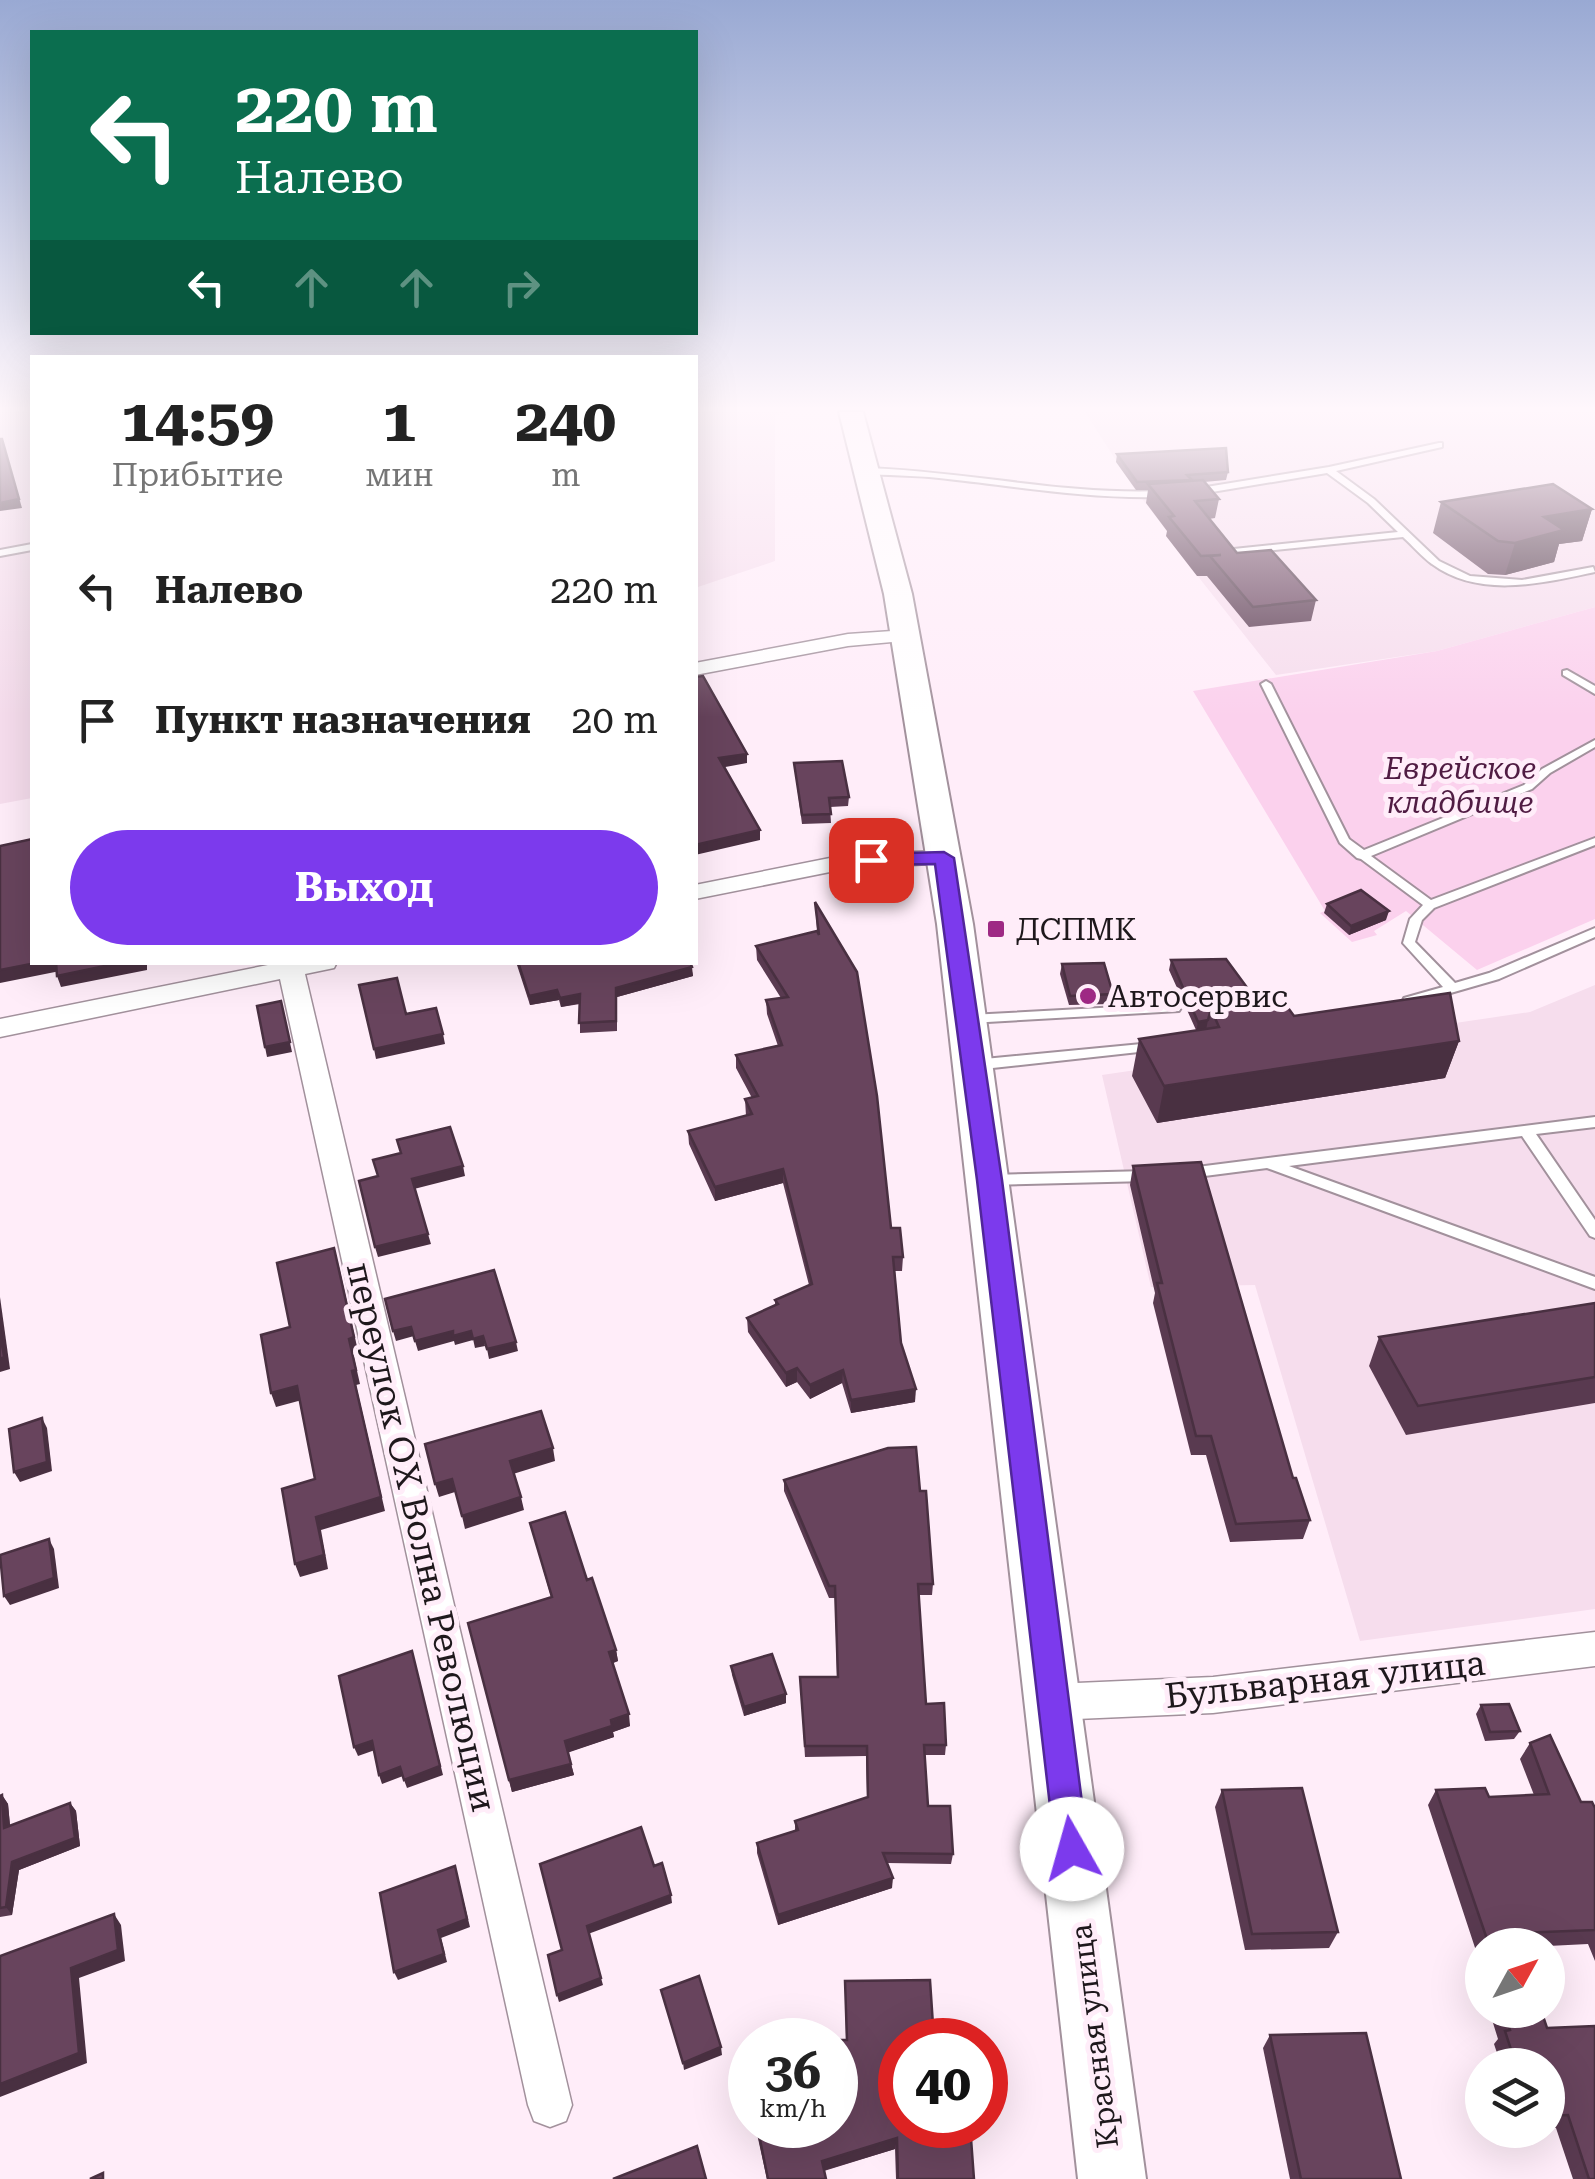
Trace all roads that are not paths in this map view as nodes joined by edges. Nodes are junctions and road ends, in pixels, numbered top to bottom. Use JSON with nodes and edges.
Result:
{"nodes":[{"id":1,"x":876,"y":514,"type":"edge"},
{"id":2,"x":1383,"y":514,"type":"edge"},
{"id":3,"x":1404,"y":534,"type":"junction"},
{"id":4,"x":30,"y":547,"type":"edge"},
{"id":5,"x":1227,"y":552,"type":"edge"},
{"id":6,"x":0,"y":553,"type":"edge"},
{"id":7,"x":1593,"y":570,"type":"edge"},
{"id":8,"x":907,"y":636,"type":"junction"},
{"id":9,"x":698,"y":668,"type":"edge"},
{"id":10,"x":1567,"y":673,"type":"dead end"},
{"id":11,"x":1266,"y":684,"type":"dead end"},
{"id":12,"x":1595,"y":690,"type":"edge"},
{"id":13,"x":1595,"y":743,"type":"edge"},
{"id":14,"x":1595,"y":841,"type":"edge"},
{"id":15,"x":1360,"y":856,"type":"junction"},
{"id":16,"x":944,"y":858,"type":"junction"},
{"id":17,"x":698,"y":891,"type":"edge"},
{"id":18,"x":1430,"y":905,"type":"junction"},
{"id":19,"x":1595,"y":932,"type":"edge"},
{"id":20,"x":308,"y":966,"type":"edge"},
{"id":21,"x":1453,"y":989,"type":"junction"},
{"id":22,"x":1390,"y":1006,"type":"edge"},
{"id":23,"x":1174,"y":1008,"type":"dead end"},
{"id":24,"x":0,"y":1028,"type":"edge"},
{"id":25,"x":970,"y":1042,"type":"junction"},
{"id":26,"x":1172,"y":1044,"type":"edge"},
{"id":27,"x":1595,"y":1122,"type":"edge"},
{"id":28,"x":1526,"y":1131,"type":"junction"},
{"id":29,"x":1268,"y":1164,"type":"junction"},
{"id":30,"x":1176,"y":1175,"type":"edge"},
{"id":31,"x":1159,"y":1176,"type":"edge"},
{"id":32,"x":990,"y":1180,"type":"junction"},
{"id":33,"x":1595,"y":1232,"type":"edge"},
{"id":34,"x":1595,"y":1283,"type":"edge"},
{"id":35,"x":1595,"y":1648,"type":"edge"},
{"id":36,"x":1054,"y":1702,"type":"junction"},
{"id":37,"x":550,"y":2105,"type":"dead end"},
{"id":38,"x":1112,"y":2179,"type":"edge"}],
"edges":[{"from":1,"to":8,"type":"street","name":"Красная улица"},
{"from":2,"to":3,"type":"lane"},
{"from":3,"to":5,"type":"lane"},
{"from":3,"to":7,"type":"lane"},
{"from":4,"to":6,"type":"lane"},
{"from":8,"to":9,"type":"street"},
{"from":8,"to":16,"type":"street","name":"Красная улица"},
{"from":10,"to":12,"type":"lane"},
{"from":11,"to":15,"type":"lane"},
{"from":13,"to":15,"type":"lane"},
{"from":14,"to":18,"type":"lane"},
{"from":15,"to":18,"type":"lane"},
{"from":16,"to":17,"type":"street"},
{"from":16,"to":25,"type":"street","name":"Красная улица"},
{"from":18,"to":21,"type":"lane"},
{"from":19,"to":21,"type":"lane"},
{"from":20,"to":24,"type":"street"},
{"from":20,"to":37,"type":"street","name":"переулок ОХ Волна Революции"},
{"from":21,"to":22,"type":"lane"},
{"from":23,"to":25,"type":"lane"},
{"from":25,"to":26,"type":"lane"},
{"from":25,"to":32,"type":"street","name":"Красная улица"},
{"from":27,"to":28,"type":"lane"},
{"from":28,"to":29,"type":"lane"},
{"from":28,"to":33,"type":"lane"},
{"from":29,"to":30,"type":"lane"},
{"from":29,"to":34,"type":"lane"},
{"from":31,"to":32,"type":"lane"},
{"from":32,"to":36,"type":"street","name":"Красная улица"},
{"from":35,"to":36,"type":"street","name":"Бульварная улица"},
{"from":36,"to":38,"type":"street","name":"Красная улица"}]}
